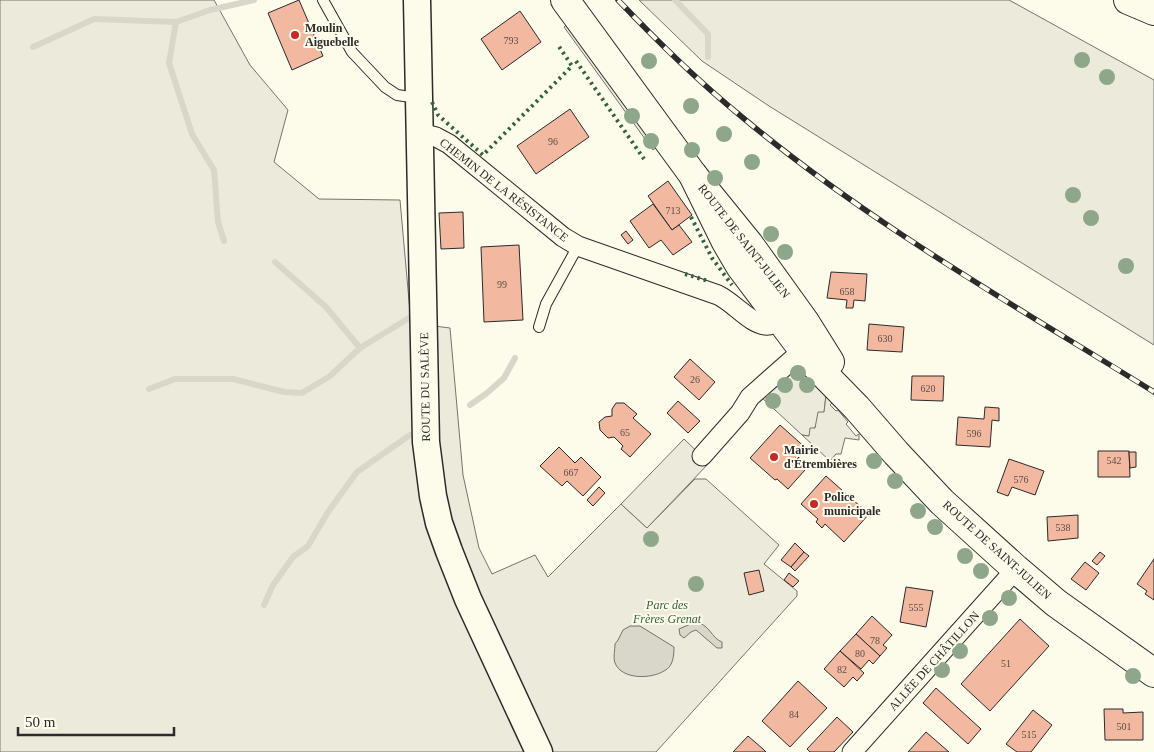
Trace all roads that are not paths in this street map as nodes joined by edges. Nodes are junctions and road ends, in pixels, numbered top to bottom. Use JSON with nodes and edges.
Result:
{"nodes":[{"id":1,"x":323,"y":0,"type":"edge"},
{"id":2,"x":417,"y":0,"type":"edge"},
{"id":3,"x":566,"y":0,"type":"edge"},
{"id":4,"x":1128,"y":0,"type":"edge"},
{"id":5,"x":1154,"y":11,"type":"edge"},
{"id":6,"x":419,"y":98,"type":"junction"},
{"id":7,"x":420,"y":133,"type":"junction"},
{"id":8,"x":693,"y":175,"type":"junction"},
{"id":9,"x":578,"y":246,"type":"junction"},
{"id":10,"x":780,"y":320,"type":"junction"},
{"id":11,"x":539,"y":327,"type":"dead end"},
{"id":12,"x":809,"y":345,"type":"junction"},
{"id":13,"x":702,"y":456,"type":"dead end"},
{"id":14,"x":1016,"y":569,"type":"junction"},
{"id":15,"x":1154,"y":673,"type":"edge"},
{"id":16,"x":539,"y":752,"type":"edge"},
{"id":17,"x":852,"y":752,"type":"edge"}],
"edges":[{"from":1,"to":6,"type":"lane"},
{"from":2,"to":6,"type":"street","name":"ROUTE DU SALÈVE"},
{"from":3,"to":8,"type":"main road","name":"ROUTE DE SAINT-JULIEN"},
{"from":4,"to":5,"type":"main road"},
{"from":6,"to":7,"type":"street","name":"ROUTE DU SALÈVE"},
{"from":7,"to":9,"type":"street","name":"CHEMIN DE LA RÉSISTANCE"},
{"from":7,"to":16,"type":"street","name":"ROUTE DU SALÈVE"},
{"from":8,"to":10,"type":"main road","name":"ROUTE DE SAINT-JULIEN"},
{"from":8,"to":12,"type":"main road","name":"ROUTE DE SAINT-JULIEN"},
{"from":9,"to":10,"type":"street","name":"CHEMIN DE LA RÉSISTANCE"},
{"from":9,"to":11,"type":"lane"},
{"from":10,"to":12,"type":"main road","name":"ROUTE DE SAINT-JULIEN"},
{"from":12,"to":13,"type":"street"},
{"from":12,"to":14,"type":"main road","name":"ROUTE DE SAINT-JULIEN"},
{"from":14,"to":15,"type":"main road","name":"ROUTE DE SAINT-JULIEN"},
{"from":14,"to":17,"type":"street","name":"ALLÉE DE CHÂTILLON"}]}
